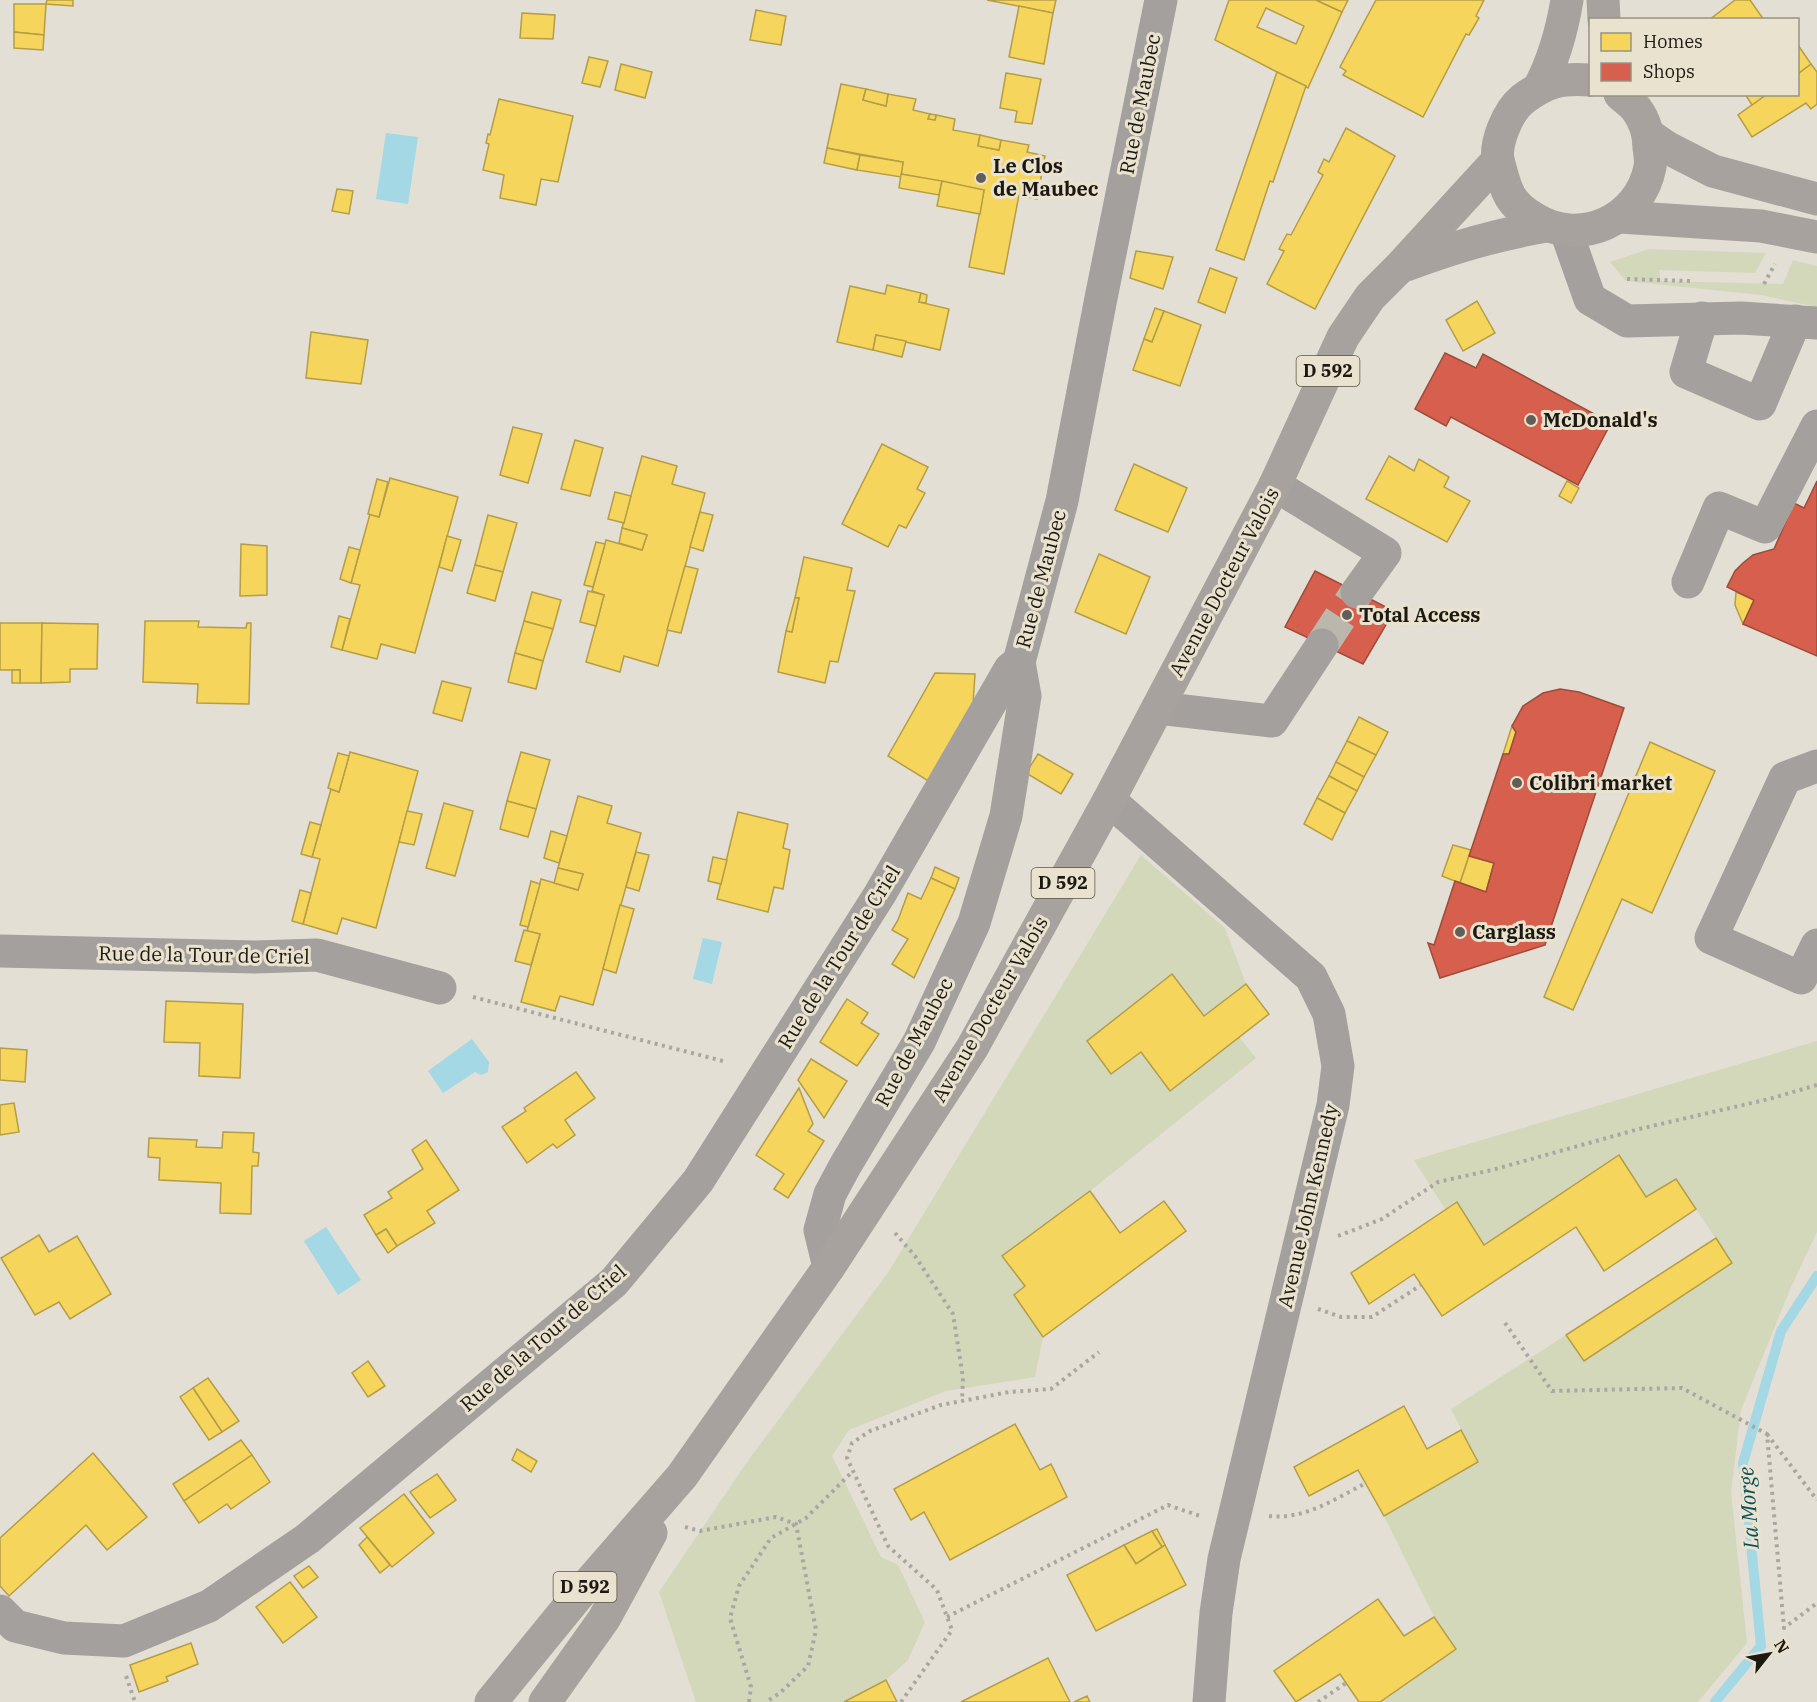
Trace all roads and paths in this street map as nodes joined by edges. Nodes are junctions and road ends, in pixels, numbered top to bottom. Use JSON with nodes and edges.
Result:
{"nodes":[{"id":1,"x":1161,"y":0,"type":"edge"},
{"id":2,"x":1567,"y":0,"type":"edge"},
{"id":3,"x":1602,"y":0,"type":"edge"},
{"id":4,"x":1604,"y":18,"type":"edge"},
{"id":5,"x":1589,"y":80,"type":"edge"},
{"id":6,"x":1540,"y":86,"type":"junction"},
{"id":7,"x":1622,"y":96,"type":"edge"},
{"id":8,"x":1648,"y":135,"type":"junction"},
{"id":9,"x":1498,"y":159,"type":"junction"},
{"id":10,"x":1817,"y":199,"type":"edge"},
{"id":11,"x":1620,"y":217,"type":"junction"},
{"id":12,"x":1556,"y":228,"type":"junction"},
{"id":13,"x":1817,"y":237,"type":"edge"},
{"id":14,"x":1778,"y":258,"type":"dead end"},
{"id":15,"x":1399,"y":268,"type":"junction"},
{"id":16,"x":1618,"y":278,"type":"dead end"},
{"id":17,"x":1697,"y":281,"type":"dead end"},
{"id":18,"x":1753,"y":284,"type":"dead end"},
{"id":19,"x":1702,"y":318,"type":"junction"},
{"id":20,"x":1806,"y":322,"type":"edge"},
{"id":21,"x":1817,"y":426,"type":"edge"},
{"id":22,"x":1275,"y":485,"type":"junction"},
{"id":23,"x":1688,"y":582,"type":"dead end"},
{"id":24,"x":1357,"y":592,"type":"tunnel mouth"},
{"id":25,"x":1322,"y":645,"type":"tunnel mouth"},
{"id":26,"x":1019,"y":662,"type":"junction"},
{"id":27,"x":1158,"y":708,"type":"junction"},
{"id":28,"x":1817,"y":766,"type":"edge"},
{"id":29,"x":1109,"y":800,"type":"junction"},
{"id":30,"x":1817,"y":945,"type":"edge"},
{"id":31,"x":0,"y":951,"type":"edge"},
{"id":32,"x":440,"y":988,"type":"joint"},
{"id":33,"x":723,"y":1061,"type":"dead end"},
{"id":34,"x":1817,"y":1085,"type":"edge"},
{"id":35,"x":895,"y":1233,"type":"dead end"},
{"id":36,"x":1301,"y":1238,"type":"junction"},
{"id":37,"x":829,"y":1267,"type":"junction"},
{"id":38,"x":1421,"y":1285,"type":"dead end"},
{"id":39,"x":1287,"y":1297,"type":"junction"},
{"id":40,"x":1505,"y":1323,"type":"dead end"},
{"id":41,"x":1099,"y":1352,"type":"dead end"},
{"id":42,"x":962,"y":1401,"type":"junction"},
{"id":43,"x":1767,"y":1434,"type":"junction"},
{"id":44,"x":853,"y":1471,"type":"junction"},
{"id":45,"x":682,"y":1476,"type":"junction"},
{"id":46,"x":1366,"y":1483,"type":"dead end"},
{"id":47,"x":1817,"y":1500,"type":"edge"},
{"id":48,"x":1233,"y":1519,"type":"junction"},
{"id":49,"x":796,"y":1524,"type":"junction"},
{"id":50,"x":684,"y":1527,"type":"dead end"},
{"id":51,"x":1817,"y":1603,"type":"edge"},
{"id":52,"x":0,"y":1611,"type":"edge"},
{"id":53,"x":947,"y":1617,"type":"junction"},
{"id":54,"x":1346,"y":1683,"type":"dead end"},
{"id":55,"x":492,"y":1702,"type":"edge"},
{"id":56,"x":545,"y":1702,"type":"edge"},
{"id":57,"x":749,"y":1702,"type":"edge"},
{"id":58,"x":766,"y":1702,"type":"edge"},
{"id":59,"x":901,"y":1702,"type":"edge"},
{"id":60,"x":1209,"y":1702,"type":"edge"},
{"id":61,"x":1318,"y":1702,"type":"edge"}],
"edges":[{"from":1,"to":26,"type":"street","name":"Rue de Maubec"},
{"from":2,"to":6,"type":"main road"},
{"from":3,"to":4,"type":"main road"},
{"from":5,"to":6,"type":"main road"},
{"from":6,"to":9,"type":"main road"},
{"from":7,"to":8,"type":"main road"},
{"from":8,"to":10,"type":"main road"},
{"from":8,"to":11,"type":"main road"},
{"from":9,"to":12,"type":"main road"},
{"from":9,"to":15,"type":"main road","number":"D 592"},
{"from":11,"to":12,"type":"main road"},
{"from":11,"to":13,"type":"main road"},
{"from":12,"to":15,"type":"main road","number":"D 592"},
{"from":12,"to":19,"type":"street"},
{"from":14,"to":18,"type":"path"},
{"from":15,"to":22,"type":"main road","name":"Avenue Docteur Valois","number":"D 592"},
{"from":16,"to":17,"type":"path"},
{"from":19,"to":20,"type":"street"},
{"from":19,"to":20,"type":"street"},
{"from":21,"to":23,"type":"street"},
{"from":22,"to":24,"type":"street"},
{"from":22,"to":27,"type":"main road","name":"Avenue Docteur Valois","number":"D 592"},
{"from":25,"to":27,"type":"street"},
{"from":26,"to":37,"type":"street","name":"Rue de Maubec"},
{"from":26,"to":52,"type":"street","name":"Rue de la Tour de Criel"},
{"from":27,"to":29,"type":"main road","name":"Avenue Docteur Valois","number":"D 592"},
{"from":28,"to":30,"type":"street"},
{"from":29,"to":36,"type":"street","name":"Avenue John Kennedy"},
{"from":29,"to":37,"type":"main road","name":"Avenue Docteur Valois","number":"D 592"},
{"from":31,"to":32,"type":"street","name":"Rue de la Tour de Criel"},
{"from":32,"to":33,"type":"path"},
{"from":34,"to":36,"type":"path"},
{"from":35,"to":42,"type":"path"},
{"from":36,"to":39,"type":"street","name":"Avenue John Kennedy"},
{"from":37,"to":45,"type":"main road","name":"Avenue Docteur Valois","number":"D 592"},
{"from":38,"to":39,"type":"path"},
{"from":39,"to":48,"type":"street","name":"Avenue John Kennedy"},
{"from":40,"to":43,"type":"path"},
{"from":41,"to":42,"type":"path"},
{"from":42,"to":44,"type":"path"},
{"from":43,"to":47,"type":"path"},
{"from":43,"to":51,"type":"path"},
{"from":44,"to":49,"type":"path"},
{"from":44,"to":53,"type":"path"},
{"from":45,"to":55,"type":"main road","name":"Avenue Docteur Valois","number":"D 592"},
{"from":45,"to":56,"type":"main road","name":"Avenue Docteur Valois","number":"D 592"},
{"from":46,"to":48,"type":"path"},
{"from":48,"to":53,"type":"path"},
{"from":48,"to":60,"type":"street","name":"Avenue John Kennedy"},
{"from":49,"to":50,"type":"path"},
{"from":49,"to":57,"type":"path"},
{"from":49,"to":58,"type":"path"},
{"from":53,"to":59,"type":"path"},
{"from":54,"to":61,"type":"path"}]}
